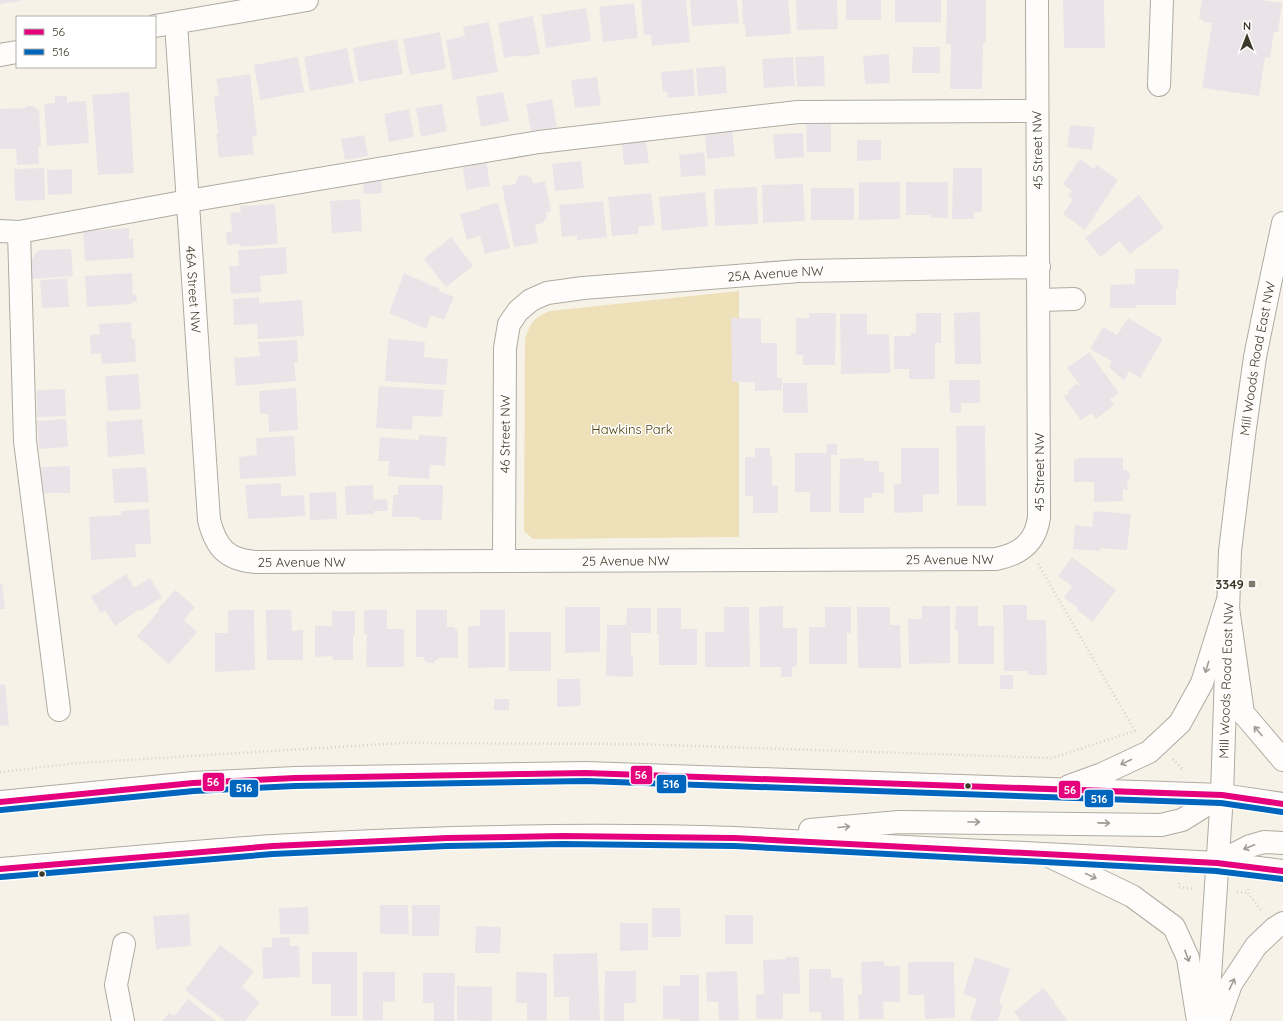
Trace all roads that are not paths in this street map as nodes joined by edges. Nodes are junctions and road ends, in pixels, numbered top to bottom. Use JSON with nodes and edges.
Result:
{"nodes":[{"id":1,"x":307,"y":0,"type":"edge"},
{"id":2,"x":1037,"y":0,"type":"edge"},
{"id":3,"x":1162,"y":0,"type":"edge"},
{"id":4,"x":176,"y":23,"type":"junction"},
{"id":5,"x":156,"y":26,"type":"edge"},
{"id":6,"x":16,"y":52,"type":"edge"},
{"id":7,"x":0,"y":55,"type":"edge"},
{"id":8,"x":1159,"y":85,"type":"dead end"},
{"id":9,"x":1037,"y":111,"type":"junction"},
{"id":10,"x":188,"y":202,"type":"junction"},
{"id":11,"x":1283,"y":223,"type":"edge"},
{"id":12,"x":9,"y":232,"type":"edge"},
{"id":13,"x":1039,"y":267,"type":"junction"},
{"id":14,"x":1074,"y":299,"type":"dead end"},
{"id":15,"x":1039,"y":300,"type":"junction"},
{"id":16,"x":518,"y":311,"type":"joint"},
{"id":17,"x":1026,"y":545,"type":"joint"},
{"id":18,"x":224,"y":552,"type":"joint"},
{"id":19,"x":504,"y":560,"type":"junction"},
{"id":20,"x":1227,"y":603,"type":"junction"},
{"id":21,"x":59,"y":710,"type":"dead end"},
{"id":22,"x":1283,"y":760,"type":"edge"},
{"id":23,"x":1041,"y":788,"type":"junction"},
{"id":24,"x":1222,"y":795,"type":"junction"},
{"id":25,"x":0,"y":802,"type":"edge"},
{"id":26,"x":1283,"y":804,"type":"edge"},
{"id":27,"x":736,"y":838,"type":"junction"},
{"id":28,"x":1283,"y":843,"type":"edge"},
{"id":29,"x":1043,"y":853,"type":"junction"},
{"id":30,"x":1217,"y":862,"type":"junction"},
{"id":31,"x":0,"y":869,"type":"edge"},
{"id":32,"x":1283,"y":871,"type":"edge"},
{"id":33,"x":1283,"y":923,"type":"edge"},
{"id":34,"x":124,"y":944,"type":"dead end"},
{"id":35,"x":123,"y":1021,"type":"edge"},
{"id":36,"x":1198,"y":1021,"type":"edge"},
{"id":37,"x":1207,"y":1021,"type":"edge"},
{"id":38,"x":1218,"y":1021,"type":"edge"}],
"edges":[{"from":1,"to":4,"type":"main road"},
{"from":2,"to":9,"type":"main road","name":"45 Street NW"},
{"from":3,"to":8,"type":"main road"},
{"from":4,"to":5,"type":"main road"},
{"from":4,"to":10,"type":"main road","name":"46A Street NW"},
{"from":6,"to":7,"type":"main road"},
{"from":9,"to":10,"type":"main road"},
{"from":9,"to":13,"type":"main road","name":"45 Street NW"},
{"from":10,"to":12,"type":"main road"},
{"from":10,"to":18,"type":"main road","name":"46A Street NW"},
{"from":11,"to":20,"type":"main road","name":"Mill Woods Road East NW"},
{"from":12,"to":21,"type":"main road"},
{"from":13,"to":15,"type":"main road","name":"45 Street NW"},
{"from":13,"to":16,"type":"main road","name":"25A Avenue NW"},
{"from":14,"to":15,"type":"main road"},
{"from":15,"to":17,"type":"main road","name":"45 Street NW"},
{"from":16,"to":19,"type":"main road","name":"46 Street NW"},
{"from":17,"to":19,"type":"main road","name":"25 Avenue NW"},
{"from":18,"to":19,"type":"main road","name":"25 Avenue NW"},
{"from":22,"to":20,"type":"main road","one_way":true},
{"from":20,"to":23,"type":"main road","one_way":true},
{"from":20,"to":24,"type":"main road","name":"Mill Woods Road East NW"},
{"from":23,"to":24,"type":"main road"},
{"from":23,"to":25,"type":"main road"},
{"from":24,"to":26,"type":"main road"},
{"from":27,"to":24,"type":"main road","one_way":true},
{"from":24,"to":30,"type":"main road","name":"Mill Woods Road East NW"},
{"from":27,"to":29,"type":"main road"},
{"from":27,"to":31,"type":"main road"},
{"from":28,"to":30,"type":"main road","one_way":true},
{"from":29,"to":30,"type":"main road"},
{"from":29,"to":36,"type":"main road","one_way":true},
{"from":30,"to":32,"type":"main road"},
{"from":30,"to":37,"type":"main road","name":"Mill Woods Road East NW"},
{"from":38,"to":33,"type":"main road","one_way":true},
{"from":34,"to":35,"type":"main road"}]}
